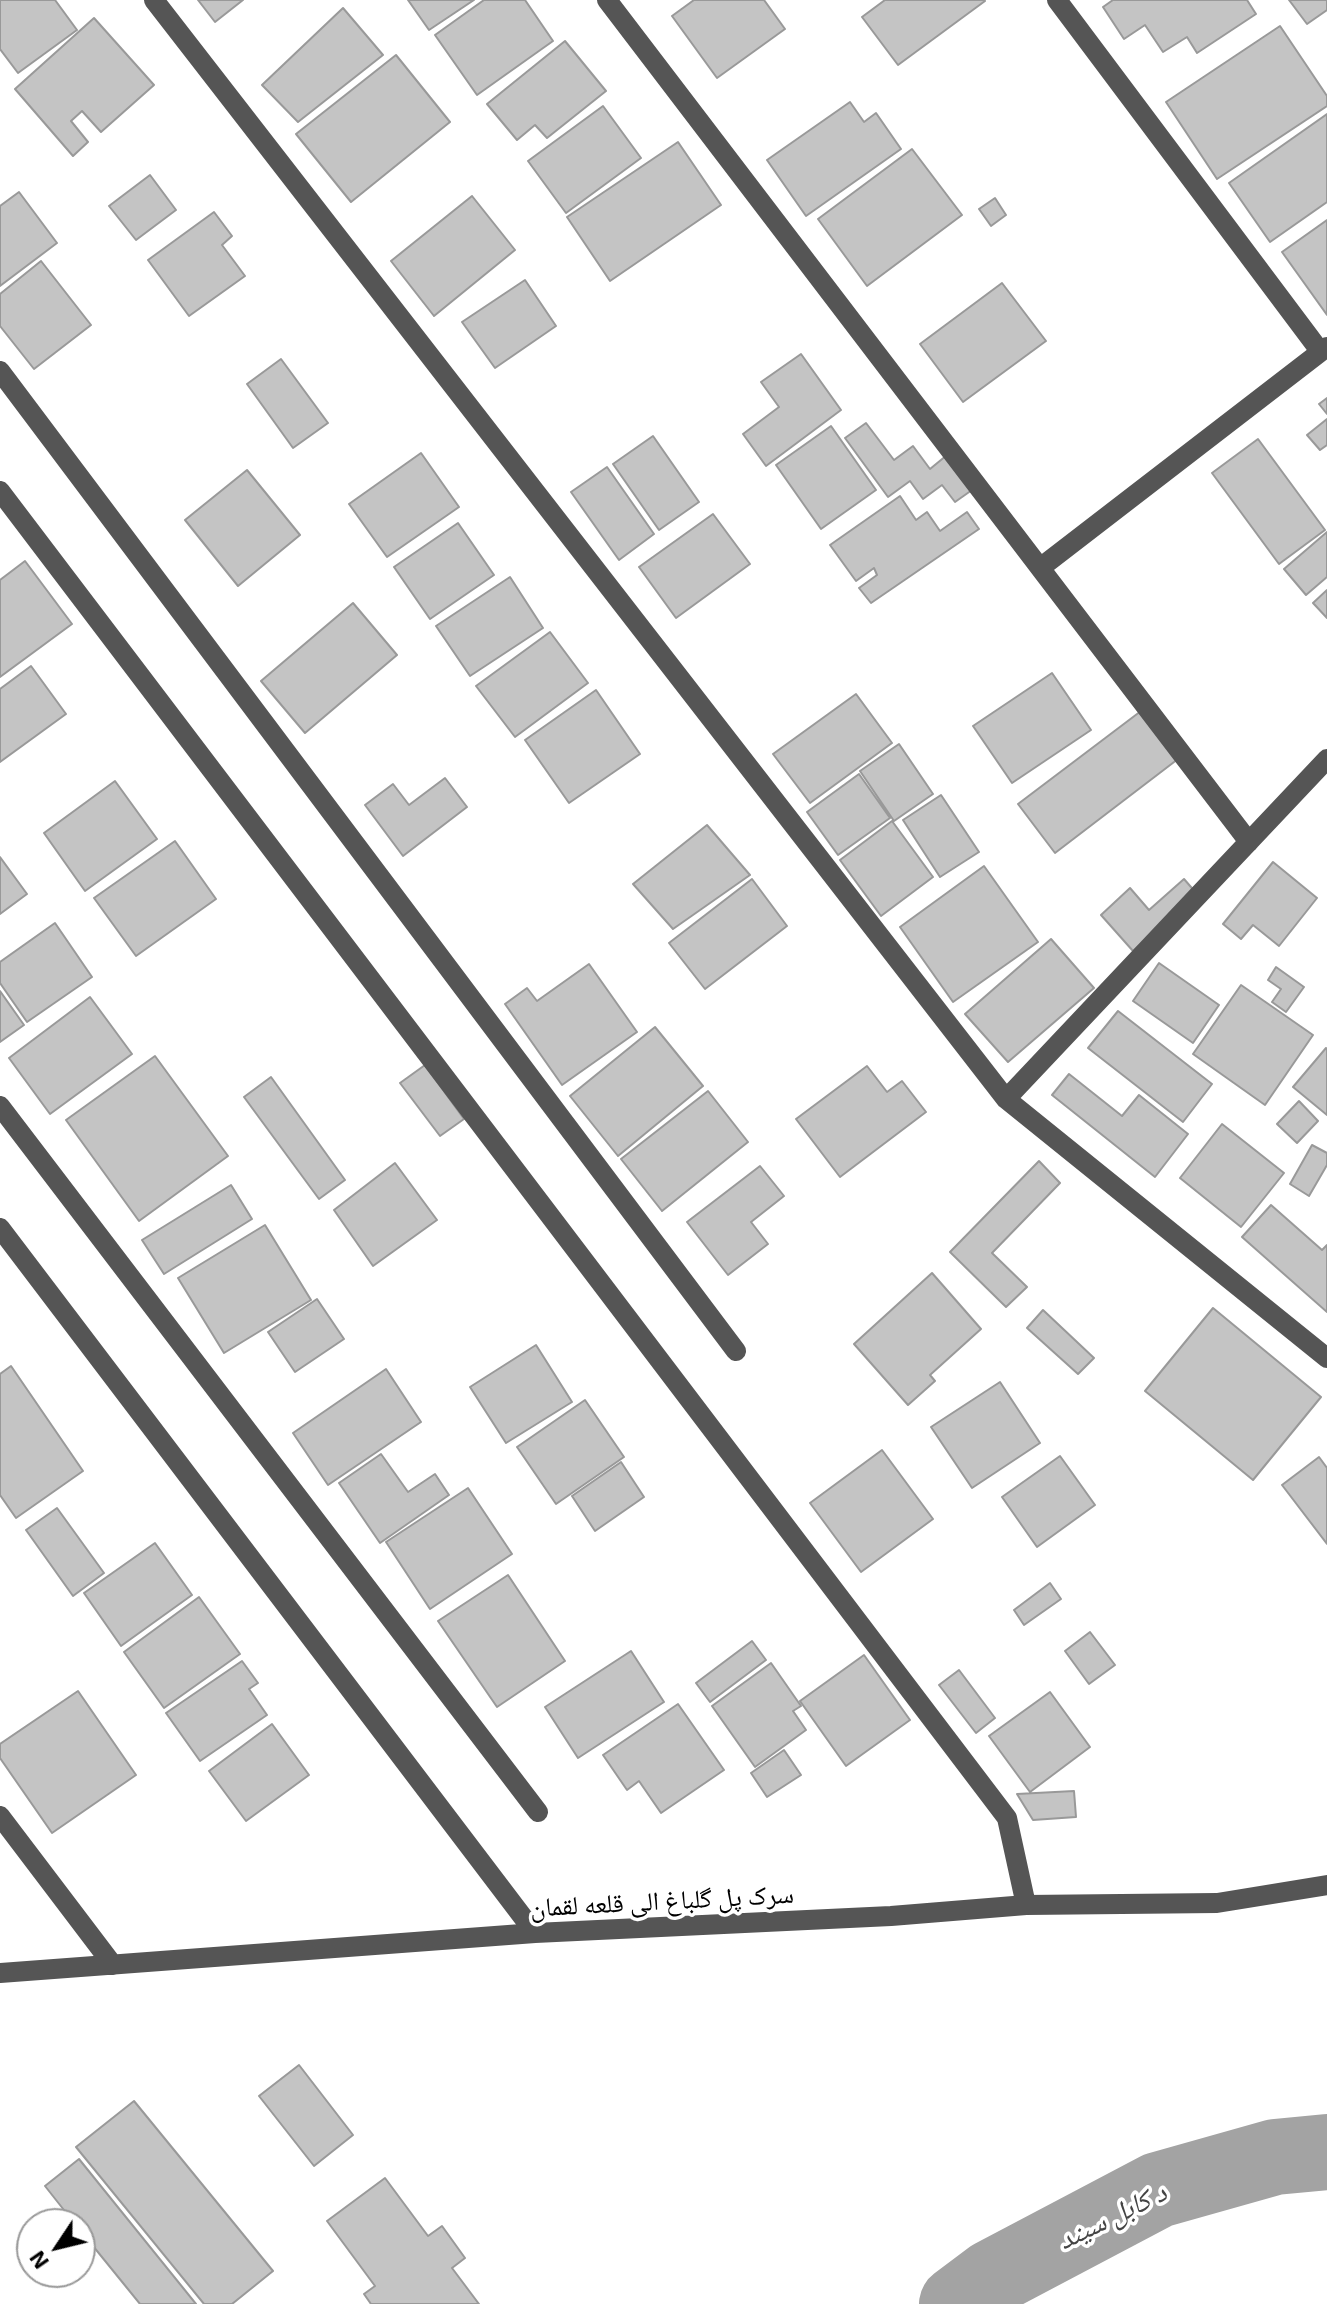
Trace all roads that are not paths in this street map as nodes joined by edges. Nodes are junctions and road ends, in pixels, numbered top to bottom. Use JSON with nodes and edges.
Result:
{"nodes":[{"id":1,"x":154,"y":0,"type":"edge"},
{"id":2,"x":607,"y":0,"type":"edge"},
{"id":3,"x":1057,"y":0,"type":"edge"},
{"id":4,"x":1324,"y":349,"type":"edge"},
{"id":5,"x":0,"y":371,"type":"edge"},
{"id":6,"x":0,"y":491,"type":"edge"},
{"id":7,"x":1040,"y":568,"type":"junction"},
{"id":8,"x":1327,"y":759,"type":"edge"},
{"id":9,"x":1249,"y":842,"type":"junction"},
{"id":10,"x":1006,"y":1099,"type":"junction"},
{"id":11,"x":0,"y":1106,"type":"edge"},
{"id":12,"x":0,"y":1228,"type":"edge"},
{"id":13,"x":736,"y":1351,"type":"dead end"},
{"id":14,"x":1327,"y":1358,"type":"edge"},
{"id":15,"x":538,"y":1812,"type":"dead end"},
{"id":16,"x":0,"y":1816,"type":"edge"},
{"id":17,"x":1327,"y":1885,"type":"edge"},
{"id":18,"x":1026,"y":1905,"type":"junction"},
{"id":19,"x":535,"y":1933,"type":"junction"},
{"id":20,"x":113,"y":1965,"type":"junction"},
{"id":21,"x":0,"y":1973,"type":"edge"}],
"edges":[{"from":1,"to":10,"type":"street"},
{"from":2,"to":7,"type":"street"},
{"from":3,"to":4,"type":"street"},
{"from":4,"to":7,"type":"street"},
{"from":5,"to":13,"type":"street"},
{"from":6,"to":18,"type":"street"},
{"from":7,"to":9,"type":"street"},
{"from":8,"to":9,"type":"street"},
{"from":9,"to":10,"type":"street"},
{"from":10,"to":14,"type":"street"},
{"from":11,"to":15,"type":"street"},
{"from":12,"to":19,"type":"street"},
{"from":16,"to":20,"type":"street"},
{"from":17,"to":18,"type":"street","name":"سرک پل گلباغ الی قلعه لقمان"},
{"from":18,"to":19,"type":"street","name":"سرک پل گلباغ الی قلعه لقمان"},
{"from":19,"to":20,"type":"street","name":"سرک پل گلباغ الی قلعه لقمان"},
{"from":20,"to":21,"type":"street","name":"سرک پل گلباغ الی قلعه لقمان"}]}
